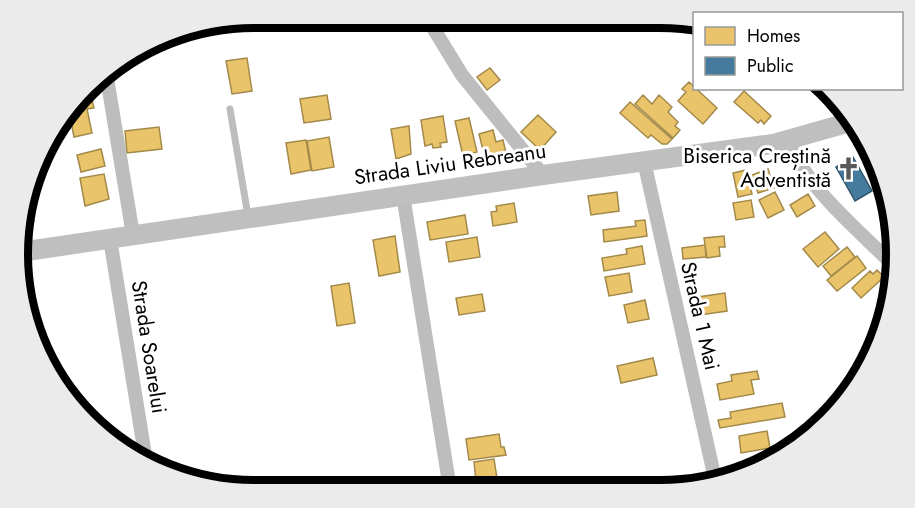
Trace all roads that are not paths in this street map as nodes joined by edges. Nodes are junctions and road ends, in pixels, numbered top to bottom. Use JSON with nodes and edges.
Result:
{"nodes":[{"id":1,"x":433,"y":28,"type":"edge"},
{"id":2,"x":108,"y":82,"type":"edge"},
{"id":3,"x":231,"y":109,"type":"dead end"},
{"id":4,"x":845,"y":124,"type":"edge"},
{"id":5,"x":789,"y":140,"type":"junction"},
{"id":6,"x":644,"y":161,"type":"junction"},
{"id":7,"x":543,"y":175,"type":"junction"},
{"id":8,"x":403,"y":195,"type":"junction"},
{"id":9,"x":249,"y":218,"type":"junction"},
{"id":10,"x":133,"y":235,"type":"junction"},
{"id":11,"x":110,"y":239,"type":"junction"},
{"id":12,"x":28,"y":251,"type":"edge"},
{"id":13,"x":886,"y":258,"type":"edge"},
{"id":14,"x":144,"y":451,"type":"edge"},
{"id":15,"x":714,"y":473,"type":"edge"},
{"id":16,"x":449,"y":480,"type":"edge"}],
"edges":[{"from":1,"to":7,"type":"street"},
{"from":2,"to":10,"type":"street"},
{"from":3,"to":9,"type":"lane"},
{"from":4,"to":5,"type":"main road","name":"Strada Liviu Rebreanu"},
{"from":5,"to":6,"type":"main road","name":"Strada Liviu Rebreanu"},
{"from":5,"to":13,"type":"street"},
{"from":6,"to":7,"type":"main road","name":"Strada Liviu Rebreanu"},
{"from":6,"to":15,"type":"street","name":"Strada 1 Mai"},
{"from":7,"to":8,"type":"main road","name":"Strada Liviu Rebreanu"},
{"from":8,"to":9,"type":"main road","name":"Strada Liviu Rebreanu"},
{"from":8,"to":16,"type":"street"},
{"from":9,"to":10,"type":"main road","name":"Strada Liviu Rebreanu"},
{"from":10,"to":11,"type":"main road","name":"Strada Liviu Rebreanu"},
{"from":11,"to":12,"type":"main road","name":"Strada Liviu Rebreanu"},
{"from":11,"to":14,"type":"street","name":"Strada Soarelui"}]}
